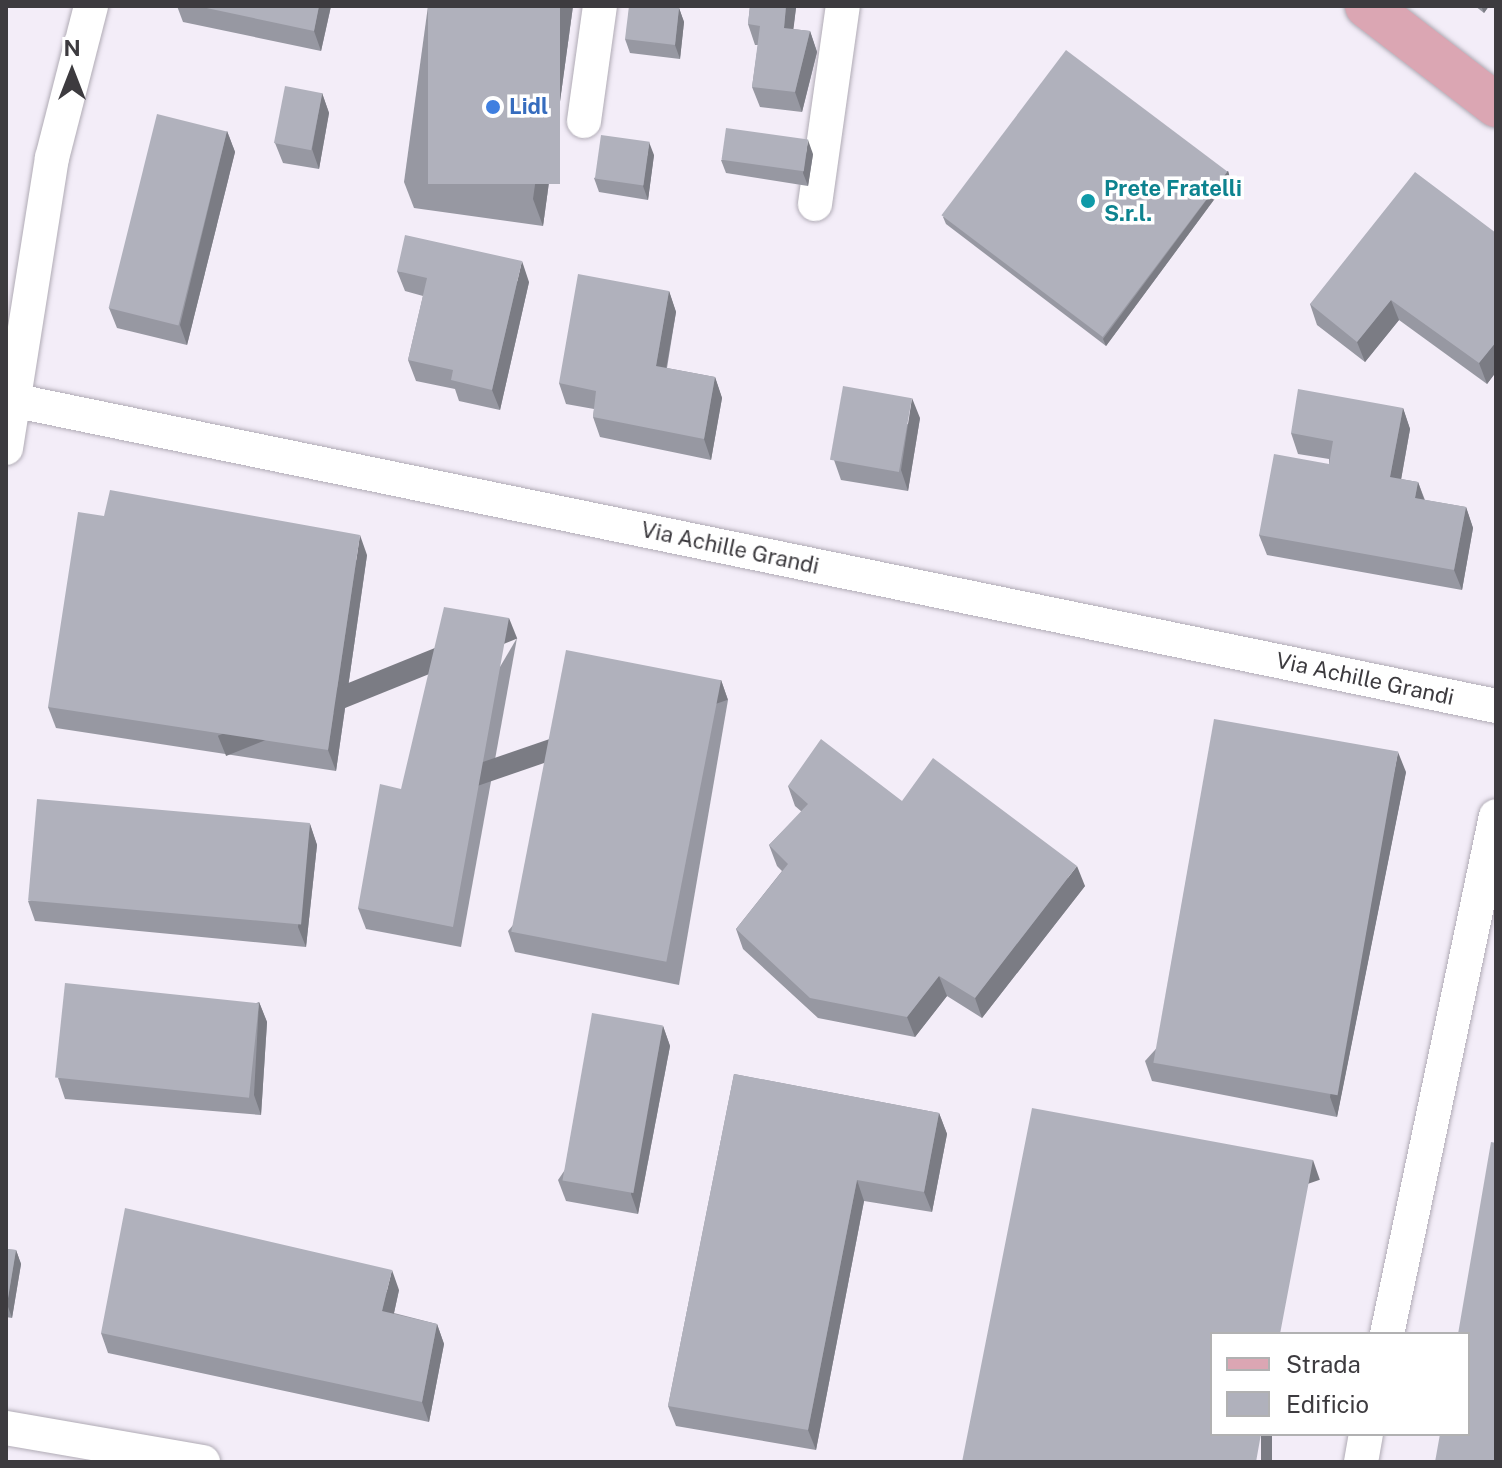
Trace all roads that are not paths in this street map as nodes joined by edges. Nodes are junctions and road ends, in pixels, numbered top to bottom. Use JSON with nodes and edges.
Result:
{"nodes":[{"id":1,"x":91,"y":6,"type":"edge"},
{"id":2,"x":600,"y":6,"type":"edge"},
{"id":3,"x":843,"y":6,"type":"edge"},
{"id":4,"x":1367,"y":6,"type":"edge"},
{"id":5,"x":1496,"y":105,"type":"edge"},
{"id":6,"x":584,"y":121,"type":"dead end"},
{"id":7,"x":815,"y":204,"type":"dead end"},
{"id":8,"x":12,"y":400,"type":"junction"},
{"id":9,"x":6,"y":448,"type":"edge"},
{"id":10,"x":1496,"y":706,"type":"edge"},
{"id":11,"x":1496,"y":816,"type":"edge"},
{"id":12,"x":1387,"y":1332,"type":"edge"},
{"id":13,"x":6,"y":1428,"type":"edge"},
{"id":14,"x":1366,"y":1436,"type":"edge"},
{"id":15,"x":203,"y":1462,"type":"edge"},
{"id":16,"x":1361,"y":1462,"type":"edge"}],
"edges":[{"from":1,"to":8,"type":"street"},
{"from":2,"to":6,"type":"street"},
{"from":3,"to":7,"type":"street"},
{"from":4,"to":5,"type":"main road"},
{"from":8,"to":9,"type":"street"},
{"from":8,"to":10,"type":"street","name":"Via Achille Grandi"},
{"from":11,"to":12,"type":"street"},
{"from":13,"to":15,"type":"street"},
{"from":14,"to":16,"type":"street"}]}
